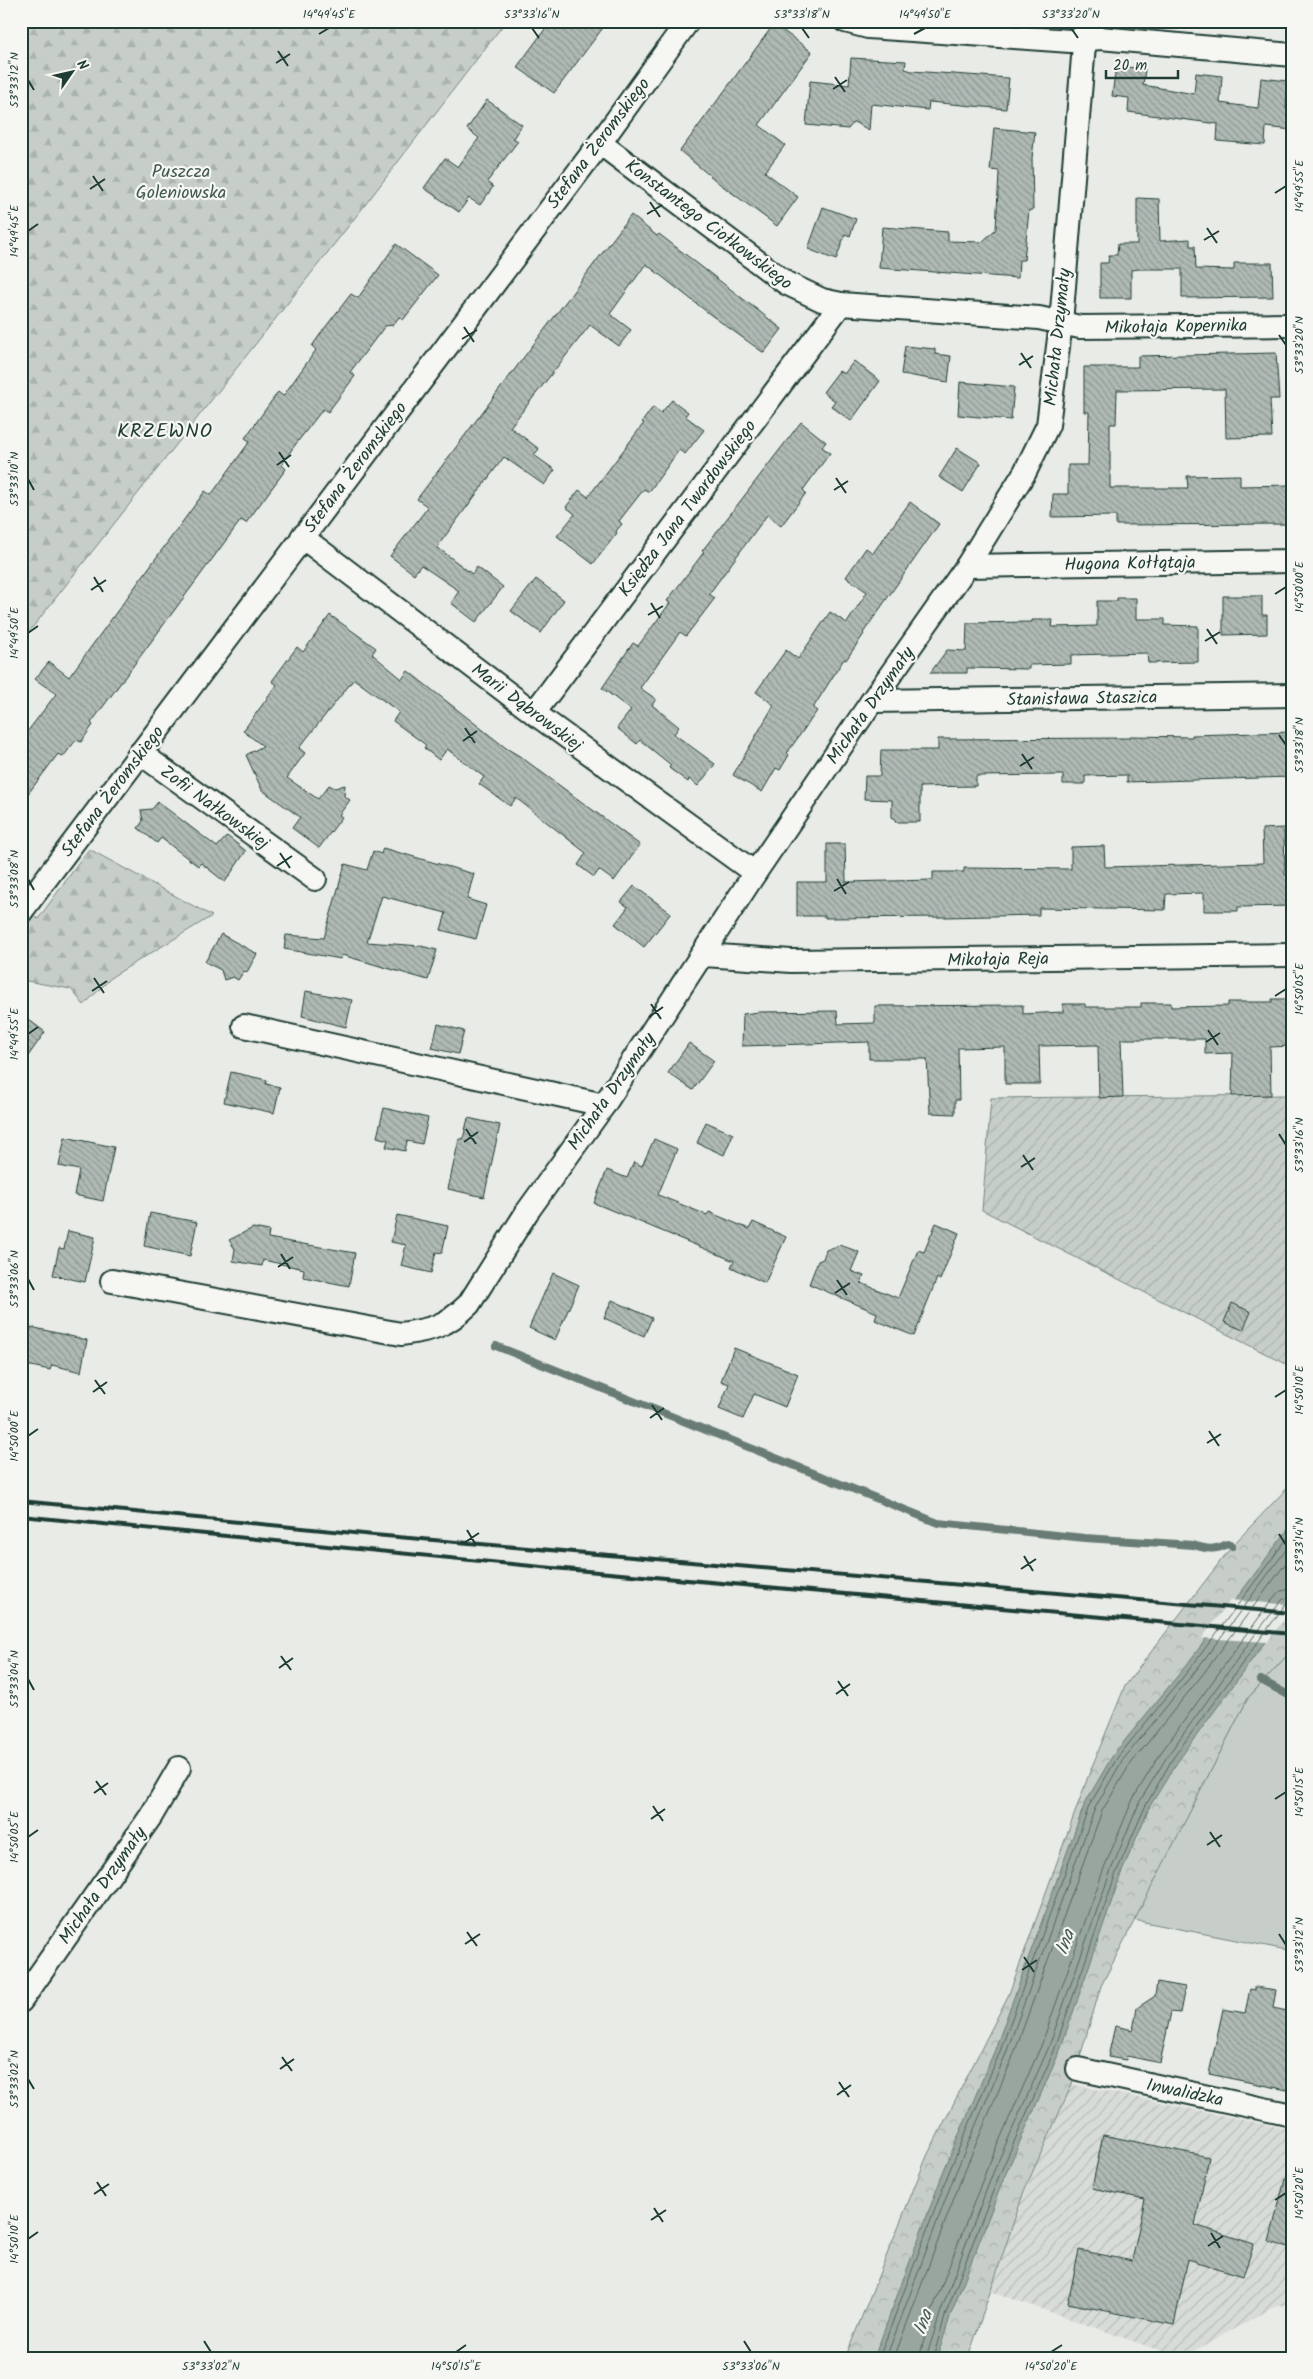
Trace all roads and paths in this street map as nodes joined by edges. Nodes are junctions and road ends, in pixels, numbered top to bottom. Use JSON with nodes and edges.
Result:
{"nodes":[{"id":1,"x":688,"y":21,"type":"edge"},
{"id":2,"x":845,"y":21,"type":"edge"},
{"id":3,"x":1085,"y":30,"type":"edge"},
{"id":4,"x":1292,"y":55,"type":"edge"},
{"id":5,"x":600,"y":143,"type":"junction"},
{"id":6,"x":840,"y":304,"type":"junction"},
{"id":7,"x":1060,"y":323,"type":"junction"},
{"id":8,"x":1292,"y":325,"type":"edge"},
{"id":9,"x":302,"y":536,"type":"junction"},
{"id":10,"x":1292,"y":561,"type":"edge"},
{"id":11,"x":968,"y":566,"type":"junction"},
{"id":12,"x":1292,"y":695,"type":"edge"},
{"id":13,"x":872,"y":701,"type":"junction"},
{"id":14,"x":534,"y":713,"type":"junction"},
{"id":15,"x":140,"y":752,"type":"junction"},
{"id":16,"x":755,"y":873,"type":"junction"},
{"id":17,"x":315,"y":879,"type":"dead end"},
{"id":18,"x":21,"y":912,"type":"edge"},
{"id":19,"x":704,"y":955,"type":"junction"},
{"id":20,"x":1292,"y":955,"type":"edge"},
{"id":21,"x":244,"y":1026,"type":"dead end"},
{"id":22,"x":604,"y":1105,"type":"junction"},
{"id":23,"x":112,"y":1281,"type":"dead end"},
{"id":24,"x":179,"y":1768,"type":"dead end"},
{"id":25,"x":21,"y":2001,"type":"edge"},
{"id":26,"x":1078,"y":2068,"type":"dead end"},
{"id":27,"x":1292,"y":2114,"type":"edge"}],
"edges":[{"from":1,"to":5,"type":"street","name":"Stefana Żeromskiego"},
{"from":2,"to":3,"type":"street"},
{"from":3,"to":4,"type":"street"},
{"from":3,"to":7,"type":"street","name":"Michała Drzymały"},
{"from":5,"to":6,"type":"street","name":"Konstantego Ciołkowskiego"},
{"from":5,"to":9,"type":"street","name":"Stefana Żeromskiego"},
{"from":6,"to":7,"type":"street","name":"Konstantego Ciołkowskiego"},
{"from":6,"to":14,"type":"street","name":"Księdza Jana Twardowskiego"},
{"from":7,"to":8,"type":"street","name":"Mikołaja Kopernika"},
{"from":7,"to":11,"type":"street","name":"Michała Drzymały"},
{"from":9,"to":14,"type":"street","name":"Marii Dąbrowskiej"},
{"from":9,"to":15,"type":"street","name":"Stefana Żeromskiego"},
{"from":10,"to":11,"type":"street","name":"Hugona Kołłątaja"},
{"from":11,"to":13,"type":"street","name":"Michała Drzymały"},
{"from":12,"to":13,"type":"street","name":"Stanisława Staszica"},
{"from":13,"to":16,"type":"street","name":"Michała Drzymały"},
{"from":14,"to":16,"type":"street","name":"Marii Dąbrowskiej"},
{"from":15,"to":17,"type":"street","name":"Zofii Nałkowskiej"},
{"from":15,"to":18,"type":"street","name":"Stefana Żeromskiego"},
{"from":16,"to":19,"type":"street","name":"Michała Drzymały"},
{"from":19,"to":20,"type":"street","name":"Mikołaja Reja"},
{"from":19,"to":22,"type":"street","name":"Michała Drzymały"},
{"from":21,"to":22,"type":"street"},
{"from":22,"to":23,"type":"street","name":"Michała Drzymały"},
{"from":24,"to":25,"type":"street","name":"Michała Drzymały"},
{"from":26,"to":27,"type":"street","name":"Inwalidzka"}]}
